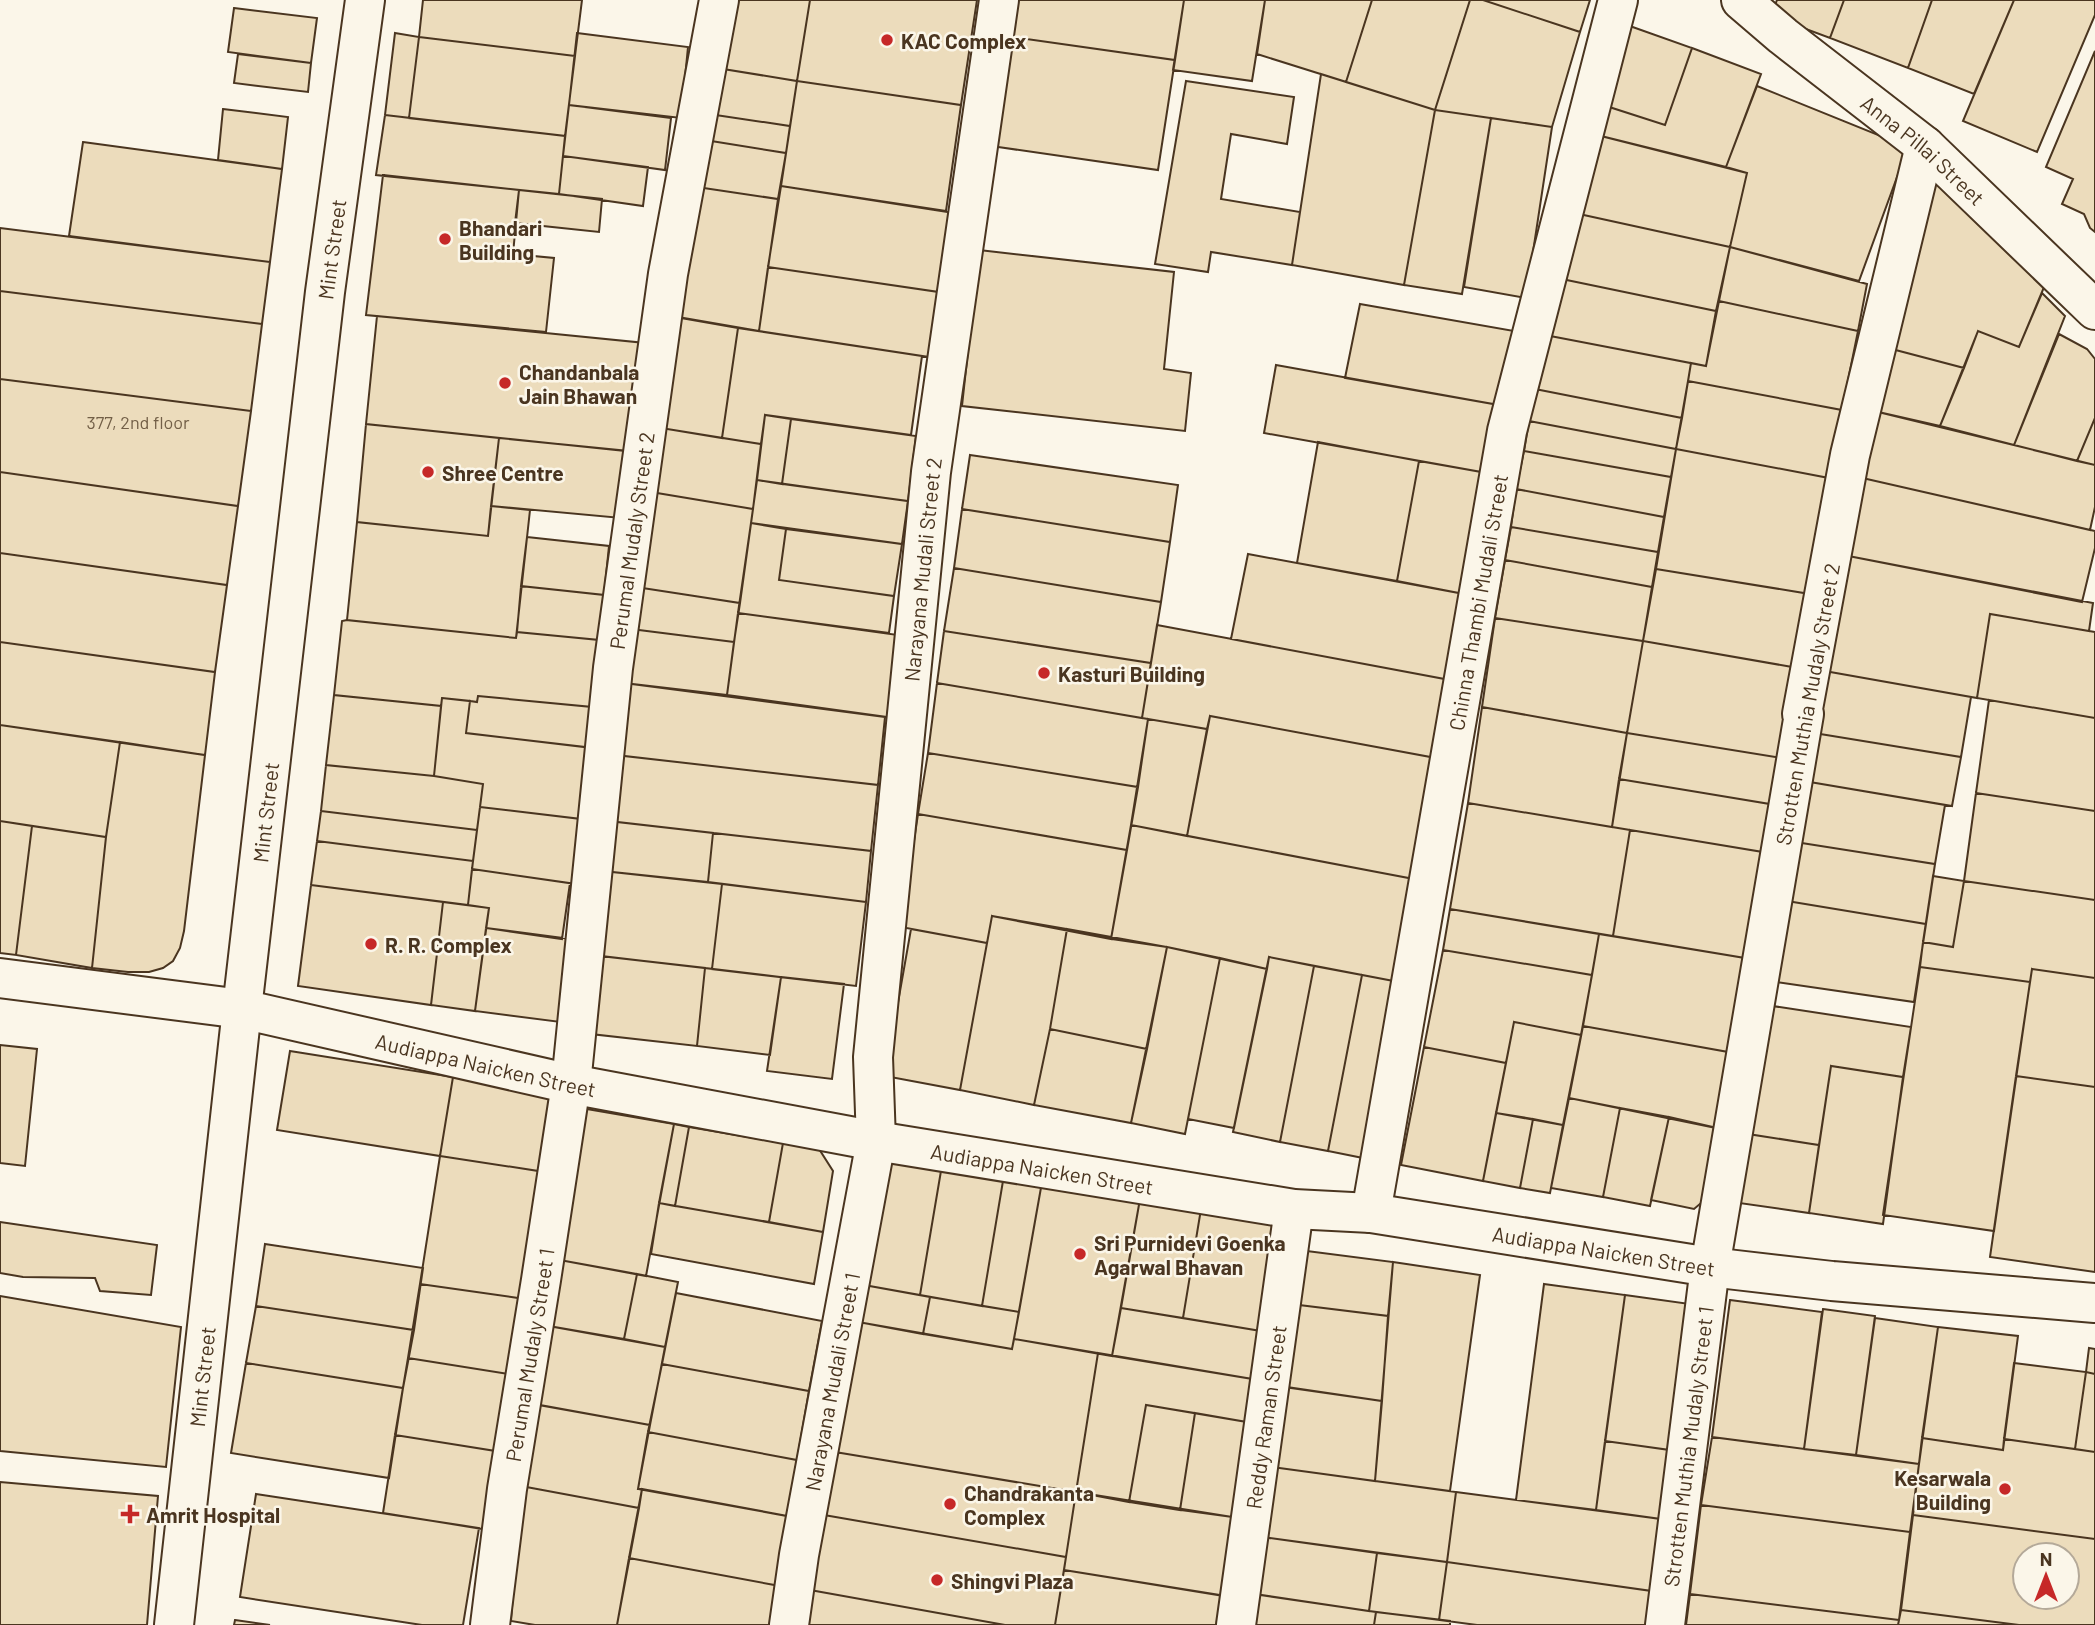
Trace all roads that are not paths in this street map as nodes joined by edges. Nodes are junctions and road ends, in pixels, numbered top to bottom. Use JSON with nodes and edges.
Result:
{"nodes":[{"id":1,"x":365,"y":0,"type":"edge"},
{"id":2,"x":719,"y":0,"type":"edge"},
{"id":3,"x":999,"y":0,"type":"edge"},
{"id":4,"x":1618,"y":0,"type":"edge"},
{"id":5,"x":1741,"y":0,"type":"edge"},
{"id":6,"x":1925,"y":146,"type":"junction"},
{"id":7,"x":2095,"y":310,"type":"edge"},
{"id":8,"x":0,"y":978,"type":"edge"},
{"id":9,"x":242,"y":1009,"type":"junction"},
{"id":10,"x":570,"y":1084,"type":"junction"},
{"id":11,"x":876,"y":1141,"type":"junction"},
{"id":12,"x":1294,"y":1209,"type":"junction"},
{"id":13,"x":1371,"y":1213,"type":"junction"},
{"id":14,"x":1710,"y":1267,"type":"junction"},
{"id":15,"x":2095,"y":1303,"type":"edge"},
{"id":16,"x":174,"y":1625,"type":"edge"},
{"id":17,"x":490,"y":1625,"type":"edge"},
{"id":18,"x":789,"y":1625,"type":"edge"},
{"id":19,"x":1236,"y":1625,"type":"edge"},
{"id":20,"x":1665,"y":1625,"type":"edge"}],
"edges":[{"from":1,"to":9,"type":"street","name":"Mint Street"},
{"from":2,"to":10,"type":"street","name":"Perumal Mudaly Street 2"},
{"from":3,"to":11,"type":"street","name":"Narayana Mudali Street 2"},
{"from":4,"to":13,"type":"street","name":"Chinna Thambi Mudali Street"},
{"from":5,"to":6,"type":"street","name":"Anna Pillai Street"},
{"from":6,"to":7,"type":"street","name":"Anna Pillai Street"},
{"from":6,"to":14,"type":"street","name":"Strotten Muthia Mudaly Street 2"},
{"from":8,"to":9,"type":"street","name":"Audiappa Naicken Street"},
{"from":9,"to":10,"type":"street","name":"Audiappa Naicken Street"},
{"from":9,"to":16,"type":"street","name":"Mint Street"},
{"from":10,"to":11,"type":"street","name":"Audiappa Naicken Street"},
{"from":10,"to":17,"type":"street","name":"Perumal Mudaly Street 1"},
{"from":11,"to":12,"type":"street","name":"Audiappa Naicken Street"},
{"from":11,"to":18,"type":"street","name":"Narayana Mudali Street 1"},
{"from":12,"to":13,"type":"street","name":"Audiappa Naicken Street"},
{"from":12,"to":19,"type":"street","name":"Reddy Raman Street"},
{"from":13,"to":14,"type":"street","name":"Audiappa Naicken Street"},
{"from":14,"to":15,"type":"street","name":"Audiappa Naicken Street"},
{"from":14,"to":20,"type":"street","name":"Strotten Muthia Mudaly Street 1"}]}
